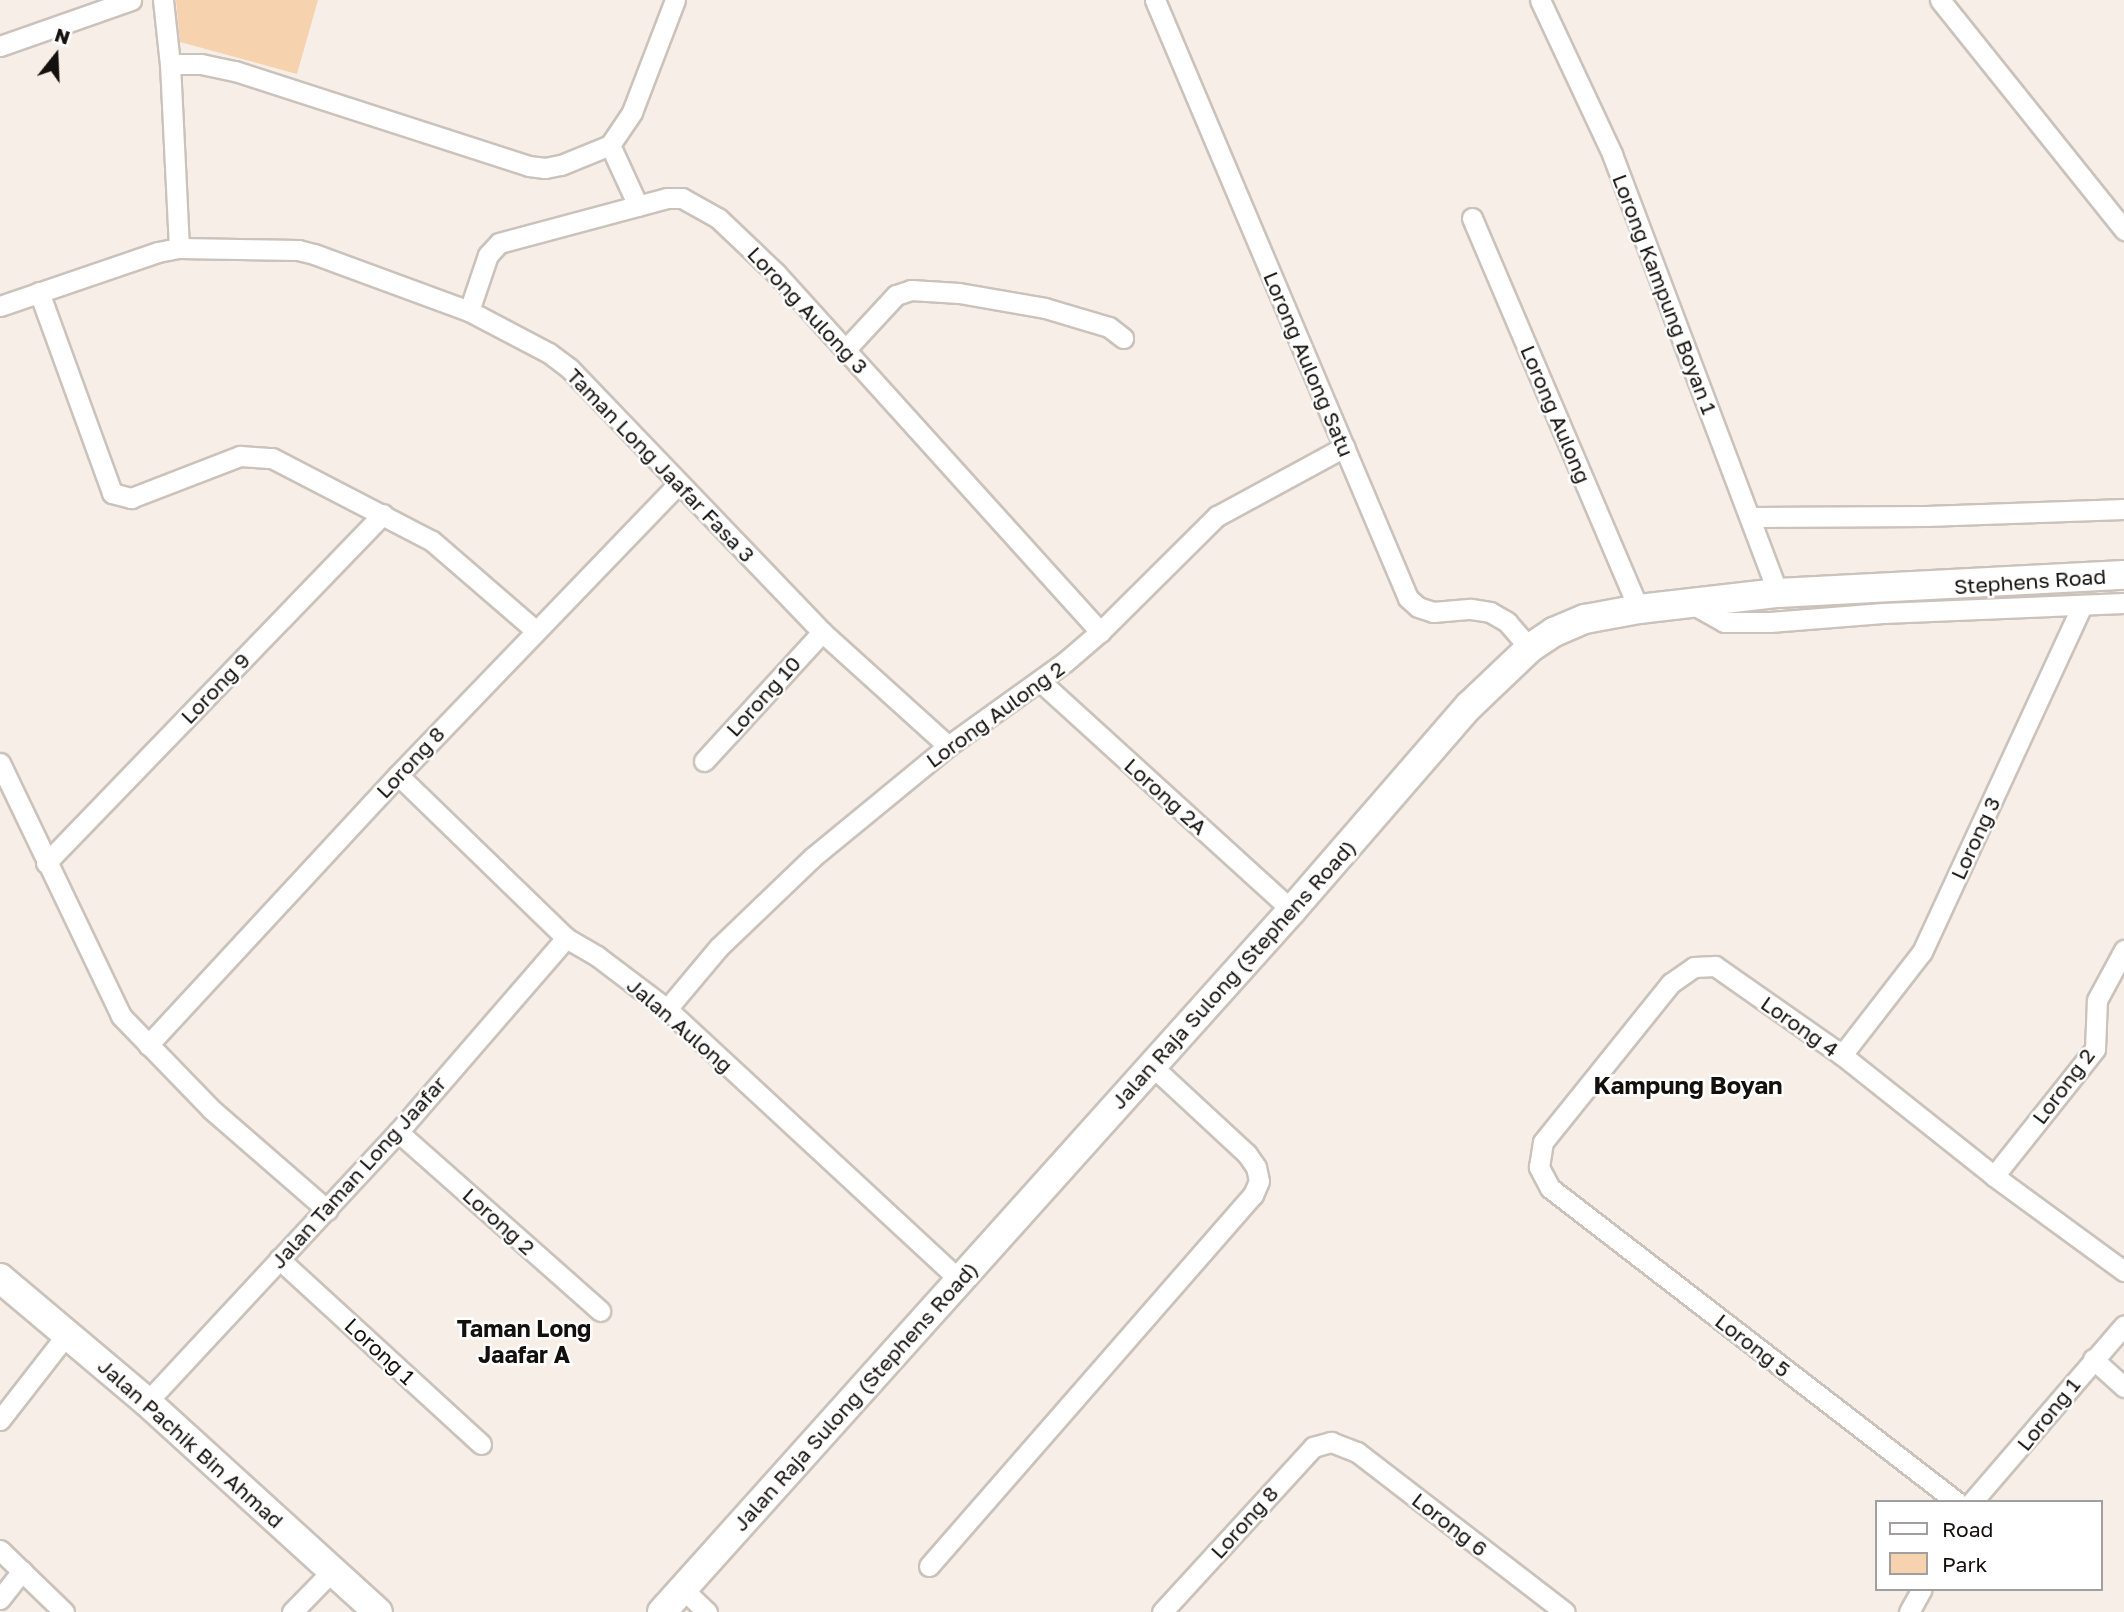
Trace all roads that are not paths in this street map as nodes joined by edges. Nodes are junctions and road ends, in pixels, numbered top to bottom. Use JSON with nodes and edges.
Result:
{"nodes":[{"id":1,"x":131,"y":0,"type":"edge"},
{"id":2,"x":163,"y":0,"type":"edge"},
{"id":3,"x":675,"y":0,"type":"edge"},
{"id":4,"x":1155,"y":0,"type":"edge"},
{"id":5,"x":1540,"y":0,"type":"edge"},
{"id":6,"x":1940,"y":0,"type":"edge"},
{"id":7,"x":0,"y":46,"type":"edge"},
{"id":8,"x":170,"y":64,"type":"junction"},
{"id":9,"x":610,"y":145,"type":"junction"},
{"id":10,"x":638,"y":206,"type":"junction"},
{"id":11,"x":1472,"y":218,"type":"dead end"},
{"id":12,"x":2124,"y":230,"type":"edge"},
{"id":13,"x":179,"y":248,"type":"junction"},
{"id":14,"x":38,"y":292,"type":"junction"},
{"id":15,"x":0,"y":306,"type":"edge"},
{"id":16,"x":469,"y":311,"type":"junction"},
{"id":17,"x":1123,"y":338,"type":"dead end"},
{"id":18,"x":845,"y":350,"type":"junction"},
{"id":19,"x":1344,"y":447,"type":"junction"},
{"id":20,"x":678,"y":484,"type":"junction"},
{"id":21,"x":2124,"y":509,"type":"edge"},
{"id":22,"x":383,"y":514,"type":"junction"},
{"id":23,"x":1752,"y":517,"type":"junction"},
{"id":24,"x":2124,"y":575,"type":"edge"},
{"id":25,"x":1936,"y":587,"type":"joint"},
{"id":26,"x":1778,"y":593,"type":"junction"},
{"id":27,"x":2124,"y":603,"type":"edge"},
{"id":28,"x":1692,"y":604,"type":"junction"},
{"id":29,"x":2082,"y":606,"type":"junction"},
{"id":30,"x":1639,"y":610,"type":"junction"},
{"id":31,"x":535,"y":631,"type":"junction"},
{"id":32,"x":822,"y":632,"type":"junction"},
{"id":33,"x":1100,"y":632,"type":"junction"},
{"id":34,"x":1530,"y":648,"type":"junction"},
{"id":35,"x":1041,"y":682,"type":"junction"},
{"id":36,"x":948,"y":746,"type":"junction"},
{"id":37,"x":704,"y":761,"type":"dead end"},
{"id":38,"x":0,"y":763,"type":"edge"},
{"id":39,"x":398,"y":775,"type":"junction"},
{"id":40,"x":46,"y":863,"type":"junction"},
{"id":41,"x":1292,"y":911,"type":"junction"},
{"id":42,"x":566,"y":939,"type":"junction"},
{"id":43,"x":2124,"y":950,"type":"edge"},
{"id":44,"x":667,"y":1009,"type":"junction"},
{"id":45,"x":148,"y":1045,"type":"junction"},
{"id":46,"x":1842,"y":1055,"type":"junction"},
{"id":47,"x":1152,"y":1066,"type":"junction"},
{"id":48,"x":398,"y":1132,"type":"junction"},
{"id":49,"x":1994,"y":1175,"type":"junction"},
{"id":50,"x":1550,"y":1188,"type":"joint"},
{"id":51,"x":327,"y":1210,"type":"junction"},
{"id":52,"x":279,"y":1259,"type":"junction"},
{"id":53,"x":2124,"y":1271,"type":"edge"},
{"id":54,"x":0,"y":1278,"type":"edge"},
{"id":55,"x":959,"y":1279,"type":"junction"},
{"id":56,"x":600,"y":1311,"type":"dead end"},
{"id":57,"x":2124,"y":1325,"type":"edge"},
{"id":58,"x":67,"y":1334,"type":"junction"},
{"id":59,"x":2093,"y":1359,"type":"junction"},
{"id":60,"x":2124,"y":1387,"type":"edge"},
{"id":61,"x":147,"y":1402,"type":"junction"},
{"id":62,"x":0,"y":1420,"type":"edge"},
{"id":63,"x":1331,"y":1442,"type":"joint"},
{"id":64,"x":481,"y":1444,"type":"dead end"},
{"id":65,"x":1954,"y":1500,"type":"edge"},
{"id":66,"x":1974,"y":1500,"type":"edge"},
{"id":67,"x":0,"y":1550,"type":"edge"},
{"id":68,"x":929,"y":1566,"type":"dead end"},
{"id":69,"x":333,"y":1570,"type":"junction"},
{"id":70,"x":22,"y":1571,"type":"junction"},
{"id":71,"x":682,"y":1588,"type":"junction"},
{"id":72,"x":1921,"y":1591,"type":"edge"},
{"id":73,"x":0,"y":1599,"type":"edge"},
{"id":74,"x":64,"y":1612,"type":"edge"},
{"id":75,"x":292,"y":1612,"type":"edge"},
{"id":76,"x":377,"y":1612,"type":"edge"},
{"id":77,"x":662,"y":1612,"type":"edge"},
{"id":78,"x":707,"y":1612,"type":"edge"},
{"id":79,"x":1163,"y":1612,"type":"edge"},
{"id":80,"x":1565,"y":1612,"type":"edge"},
{"id":81,"x":1909,"y":1612,"type":"edge"}],
"edges":[{"from":1,"to":7,"type":"street"},
{"from":2,"to":8,"type":"street"},
{"from":3,"to":9,"type":"street"},
{"from":4,"to":19,"type":"street","name":"Lorong Aulong Satu"},
{"from":5,"to":23,"type":"street","name":"Lorong Kampung Boyan 1"},
{"from":6,"to":12,"type":"street"},
{"from":8,"to":9,"type":"street"},
{"from":8,"to":13,"type":"street"},
{"from":9,"to":10,"type":"street"},
{"from":10,"to":16,"type":"street","name":"Lorong Aulong 3"},
{"from":10,"to":18,"type":"street","name":"Lorong Aulong 3"},
{"from":11,"to":30,"type":"street","name":"Lorong Aulong"},
{"from":13,"to":14,"type":"street","name":"Taman Long Jaafar Fasa 3"},
{"from":13,"to":16,"type":"street","name":"Taman Long Jaafar Fasa 3"},
{"from":14,"to":15,"type":"street","name":"Taman Long Jaafar Fasa 3"},
{"from":14,"to":22,"type":"street"},
{"from":16,"to":20,"type":"street","name":"Taman Long Jaafar Fasa 3"},
{"from":17,"to":18,"type":"street"},
{"from":18,"to":33,"type":"street","name":"Lorong Aulong 3"},
{"from":19,"to":33,"type":"street","name":"Lorong Aulong 2"},
{"from":19,"to":34,"type":"street","name":"Lorong Aulong Satu"},
{"from":20,"to":31,"type":"street","name":"Lorong 8"},
{"from":20,"to":32,"type":"street","name":"Taman Long Jaafar Fasa 3"},
{"from":21,"to":23,"type":"street"},
{"from":22,"to":31,"type":"street"},
{"from":22,"to":40,"type":"street","name":"Lorong 9"},
{"from":23,"to":26,"type":"street","name":"Lorong Kampung Boyan 1"},
{"from":24,"to":25,"type":"street","name":"Stephens Road"},
{"from":25,"to":26,"type":"street","name":"Jalan Raja Sulong (Stephens Road)"},
{"from":26,"to":28,"type":"street","name":"Jalan Raja Sulong (Stephens Road)"},
{"from":27,"to":29,"type":"street"},
{"from":28,"to":29,"type":"street"},
{"from":28,"to":30,"type":"street","name":"Jalan Raja Sulong (Stephens Road)"},
{"from":29,"to":46,"type":"street","name":"Lorong 3"},
{"from":30,"to":34,"type":"street","name":"Jalan Raja Sulong (Stephens Road)"},
{"from":31,"to":39,"type":"street","name":"Lorong 8"},
{"from":32,"to":36,"type":"street","name":"Taman Long Jaafar Fasa 3"},
{"from":32,"to":37,"type":"street","name":"Lorong 10"},
{"from":33,"to":35,"type":"street","name":"Lorong Aulong 2"},
{"from":34,"to":41,"type":"street","name":"Jalan Raja Sulong (Stephens Road)"},
{"from":35,"to":36,"type":"street","name":"Lorong Aulong 2"},
{"from":35,"to":41,"type":"street","name":"Lorong 2A"},
{"from":36,"to":44,"type":"street","name":"Lorong Aulong 2"},
{"from":38,"to":40,"type":"street"},
{"from":39,"to":42,"type":"street","name":"Jalan Aulong"},
{"from":39,"to":45,"type":"street","name":"Lorong 8"},
{"from":40,"to":45,"type":"street"},
{"from":41,"to":47,"type":"street","name":"Jalan Raja Sulong (Stephens Road)"},
{"from":42,"to":44,"type":"street","name":"Jalan Aulong"},
{"from":42,"to":48,"type":"street","name":"Jalan Taman Long Jaafar"},
{"from":43,"to":49,"type":"street","name":"Lorong 2"},
{"from":44,"to":55,"type":"street","name":"Jalan Aulong"},
{"from":45,"to":51,"type":"street"},
{"from":46,"to":49,"type":"street","name":"Lorong 4"},
{"from":46,"to":50,"type":"street","name":"Lorong 4"},
{"from":47,"to":55,"type":"street","name":"Jalan Raja Sulong (Stephens Road)"},
{"from":47,"to":68,"type":"street"},
{"from":48,"to":51,"type":"street","name":"Jalan Taman Long Jaafar"},
{"from":48,"to":56,"type":"street","name":"Lorong 2"},
{"from":49,"to":53,"type":"street","name":"Lorong 4"},
{"from":50,"to":65,"type":"street","name":"Lorong 5"},
{"from":51,"to":52,"type":"street","name":"Jalan Taman Long Jaafar"},
{"from":52,"to":61,"type":"street","name":"Jalan Taman Long Jaafar"},
{"from":52,"to":64,"type":"street","name":"Lorong 1"},
{"from":54,"to":58,"type":"street","name":"Jalan Pachik Bin Ahmad"},
{"from":55,"to":71,"type":"street","name":"Jalan Raja Sulong (Stephens Road)"},
{"from":57,"to":59,"type":"street","name":"Lorong 1"},
{"from":58,"to":61,"type":"street","name":"Jalan Pachik Bin Ahmad"},
{"from":58,"to":62,"type":"street"},
{"from":59,"to":60,"type":"street"},
{"from":59,"to":66,"type":"street","name":"Lorong 1"},
{"from":61,"to":69,"type":"street","name":"Jalan Pachik Bin Ahmad"},
{"from":63,"to":79,"type":"street","name":"Lorong 8"},
{"from":63,"to":80,"type":"street","name":"Lorong 6"},
{"from":67,"to":70,"type":"street"},
{"from":69,"to":75,"type":"street"},
{"from":69,"to":76,"type":"street","name":"Jalan Pachik Bin Ahmad"},
{"from":70,"to":73,"type":"street"},
{"from":70,"to":74,"type":"street"},
{"from":71,"to":77,"type":"street","name":"Jalan Raja Sulong (Stephens Road)"},
{"from":71,"to":78,"type":"street"},
{"from":72,"to":81,"type":"street"}]}
